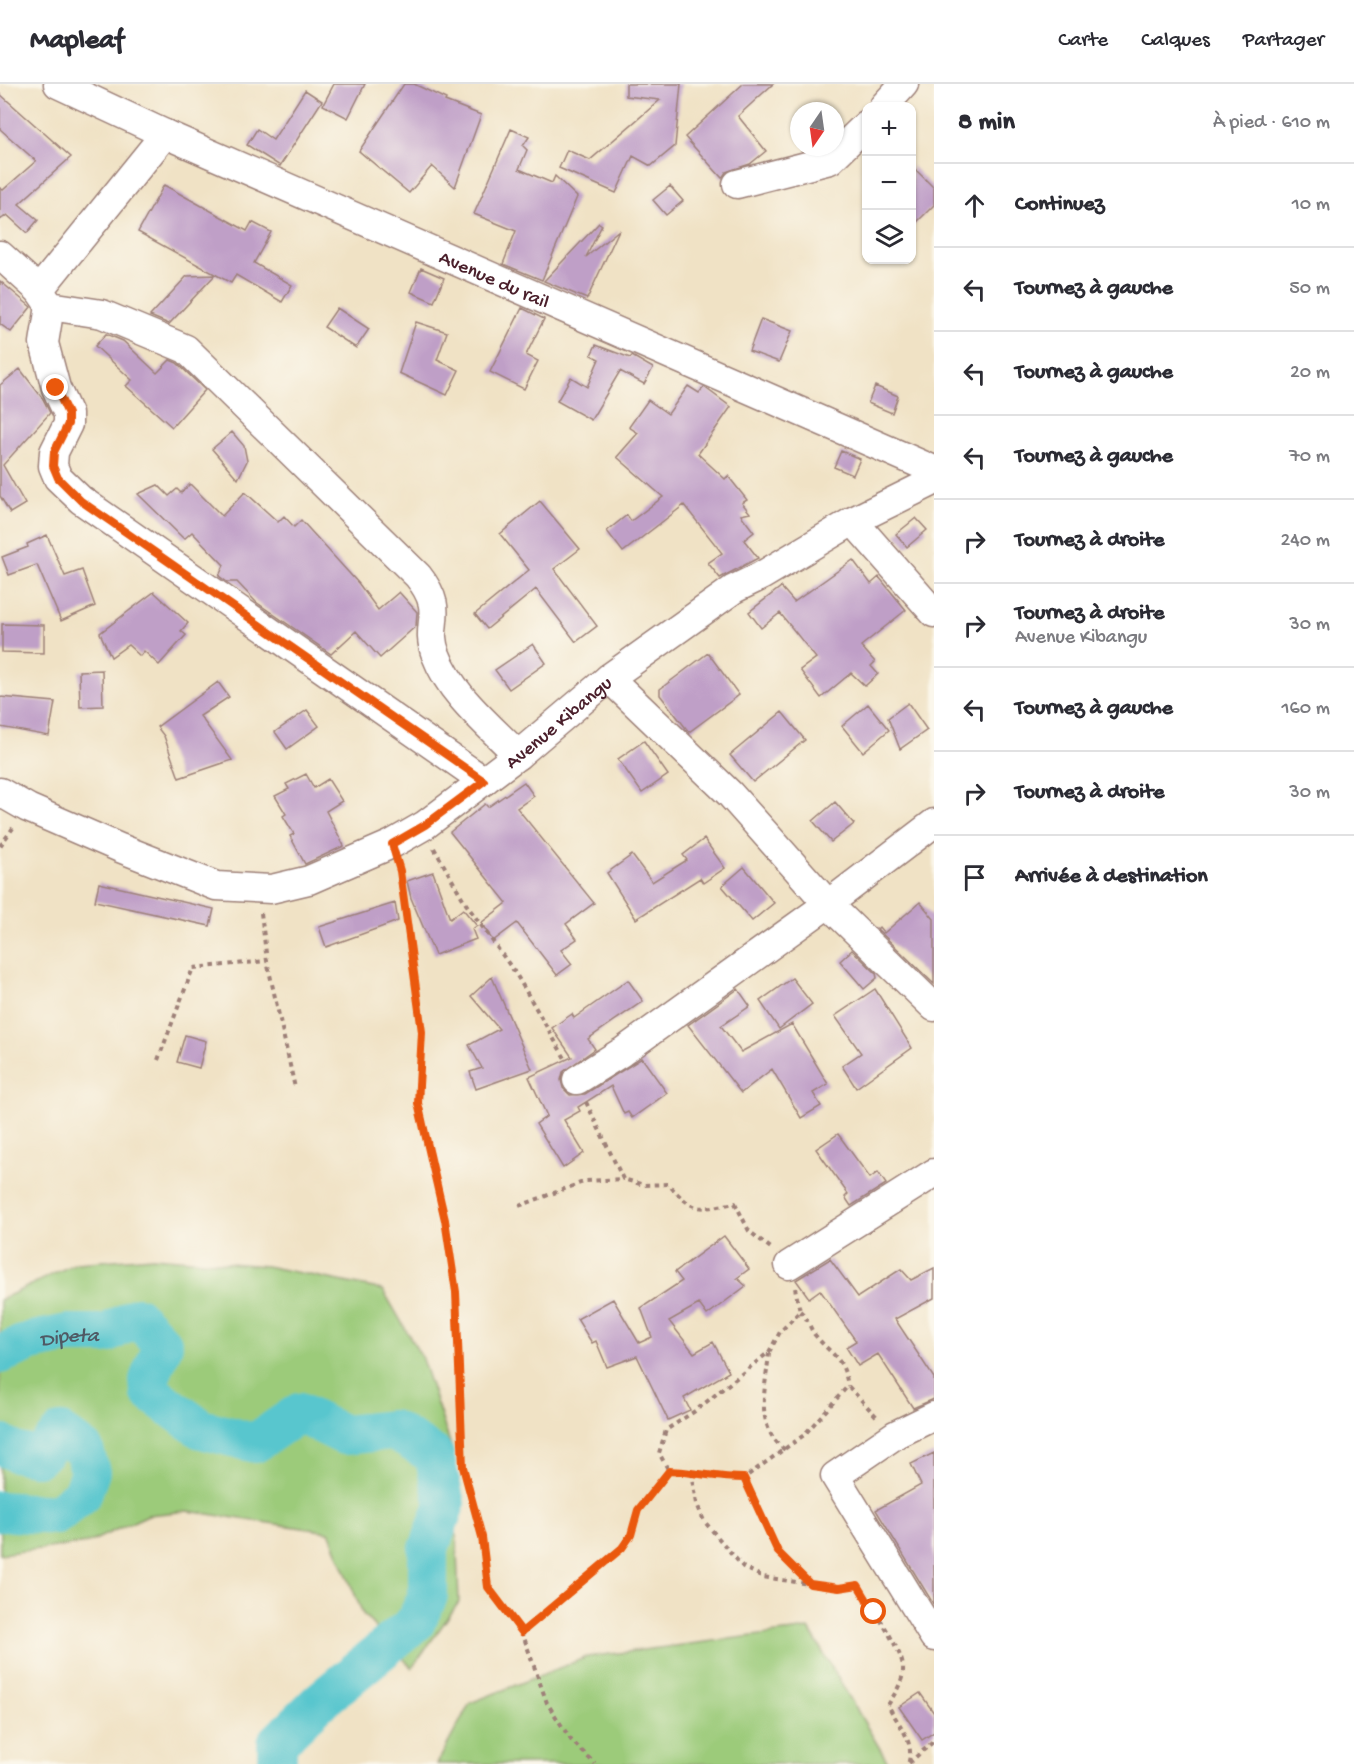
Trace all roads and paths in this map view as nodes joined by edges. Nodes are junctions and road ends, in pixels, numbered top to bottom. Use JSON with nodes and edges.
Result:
{"nodes":[{"id":1,"x":58,"y":84,"type":"edge"},
{"id":2,"x":904,"y":84,"type":"edge"},
{"id":3,"x":888,"y":102,"type":"edge"},
{"id":4,"x":862,"y":130,"type":"edge"},
{"id":5,"x":165,"y":134,"type":"junction"},
{"id":6,"x":737,"y":184,"type":"dead end"},
{"id":7,"x":0,"y":255,"type":"edge"},
{"id":8,"x":45,"y":298,"type":"junction"},
{"id":9,"x":934,"y":470,"type":"edge"},
{"id":10,"x":934,"y":481,"type":"edge"},
{"id":11,"x":853,"y":521,"type":"junction"},
{"id":12,"x":934,"y":613,"type":"edge"},
{"id":13,"x":609,"y":678,"type":"junction"},
{"id":14,"x":518,"y":755,"type":"junction"},
{"id":15,"x":484,"y":781,"type":"junction"},
{"id":16,"x":0,"y":792,"type":"edge"},
{"id":17,"x":934,"y":823,"type":"edge"},
{"id":18,"x":392,"y":844,"type":"junction"},
{"id":19,"x":257,"y":889,"type":"junction"},
{"id":20,"x":828,"y":904,"type":"junction"},
{"id":21,"x":267,"y":961,"type":"junction"},
{"id":22,"x":934,"y":1007,"type":"edge"},
{"id":23,"x":158,"y":1060,"type":"dead end"},
{"id":24,"x":577,"y":1080,"type":"dead end"},
{"id":25,"x":295,"y":1088,"type":"dead end"},
{"id":26,"x":934,"y":1173,"type":"edge"},
{"id":27,"x":623,"y":1179,"type":"dead end"},
{"id":28,"x":519,"y":1206,"type":"dead end"},
{"id":29,"x":789,"y":1265,"type":"joint"},
{"id":30,"x":800,"y":1311,"type":"junction"},
{"id":31,"x":769,"y":1352,"type":"junction"},
{"id":32,"x":848,"y":1386,"type":"junction"},
{"id":33,"x":934,"y":1416,"type":"edge"},
{"id":34,"x":895,"y":1435,"type":"junction"},
{"id":35,"x":785,"y":1450,"type":"junction"},
{"id":36,"x":669,"y":1471,"type":"junction"},
{"id":37,"x":692,"y":1472,"type":"junction"},
{"id":38,"x":744,"y":1478,"type":"junction"},
{"id":39,"x":810,"y":1584,"type":"junction"},
{"id":40,"x":522,"y":1632,"type":"junction"},
{"id":41,"x":934,"y":1637,"type":"edge"},
{"id":42,"x":934,"y":1741,"type":"edge"},
{"id":43,"x":595,"y":1764,"type":"edge"},
{"id":44,"x":908,"y":1764,"type":"edge"}],
"edges":[{"from":1,"to":5,"type":"street","name":"Avenue du rail"},
{"from":2,"to":3,"type":"street"},
{"from":4,"to":6,"type":"street"},
{"from":5,"to":8,"type":"street"},
{"from":5,"to":9,"type":"street","name":"Avenue du rail"},
{"from":7,"to":8,"type":"street"},
{"from":8,"to":14,"type":"street"},
{"from":8,"to":15,"type":"street"},
{"from":10,"to":11,"type":"street","name":"Avenue Kibangu"},
{"from":11,"to":12,"type":"street"},
{"from":11,"to":13,"type":"street","name":"Avenue Kibangu"},
{"from":13,"to":14,"type":"street","name":"Avenue Kibangu"},
{"from":13,"to":20,"type":"street"},
{"from":14,"to":15,"type":"street","name":"Avenue Kibangu"},
{"from":15,"to":18,"type":"street","name":"Avenue Kibangu"},
{"from":16,"to":19,"type":"street","name":"Avenue Kibangu"},
{"from":17,"to":20,"type":"street"},
{"from":18,"to":19,"type":"street","name":"Avenue Kibangu"},
{"from":18,"to":40,"type":"path"},
{"from":19,"to":21,"type":"path"},
{"from":20,"to":22,"type":"street"},
{"from":20,"to":24,"type":"street"},
{"from":21,"to":23,"type":"path"},
{"from":21,"to":25,"type":"path"},
{"from":26,"to":29,"type":"street"},
{"from":27,"to":28,"type":"path"},
{"from":29,"to":30,"type":"path"},
{"from":30,"to":31,"type":"path"},
{"from":30,"to":32,"type":"path"},
{"from":31,"to":35,"type":"path"},
{"from":31,"to":36,"type":"path"},
{"from":32,"to":34,"type":"path"},
{"from":32,"to":35,"type":"path"},
{"from":33,"to":34,"type":"street"},
{"from":34,"to":41,"type":"street"},
{"from":35,"to":38,"type":"path"},
{"from":36,"to":37,"type":"path"},
{"from":36,"to":40,"type":"path"},
{"from":37,"to":38,"type":"path"},
{"from":37,"to":39,"type":"path"},
{"from":38,"to":39,"type":"path"},
{"from":39,"to":44,"type":"path"},
{"from":40,"to":43,"type":"path"},
{"from":42,"to":44,"type":"path"}]}
